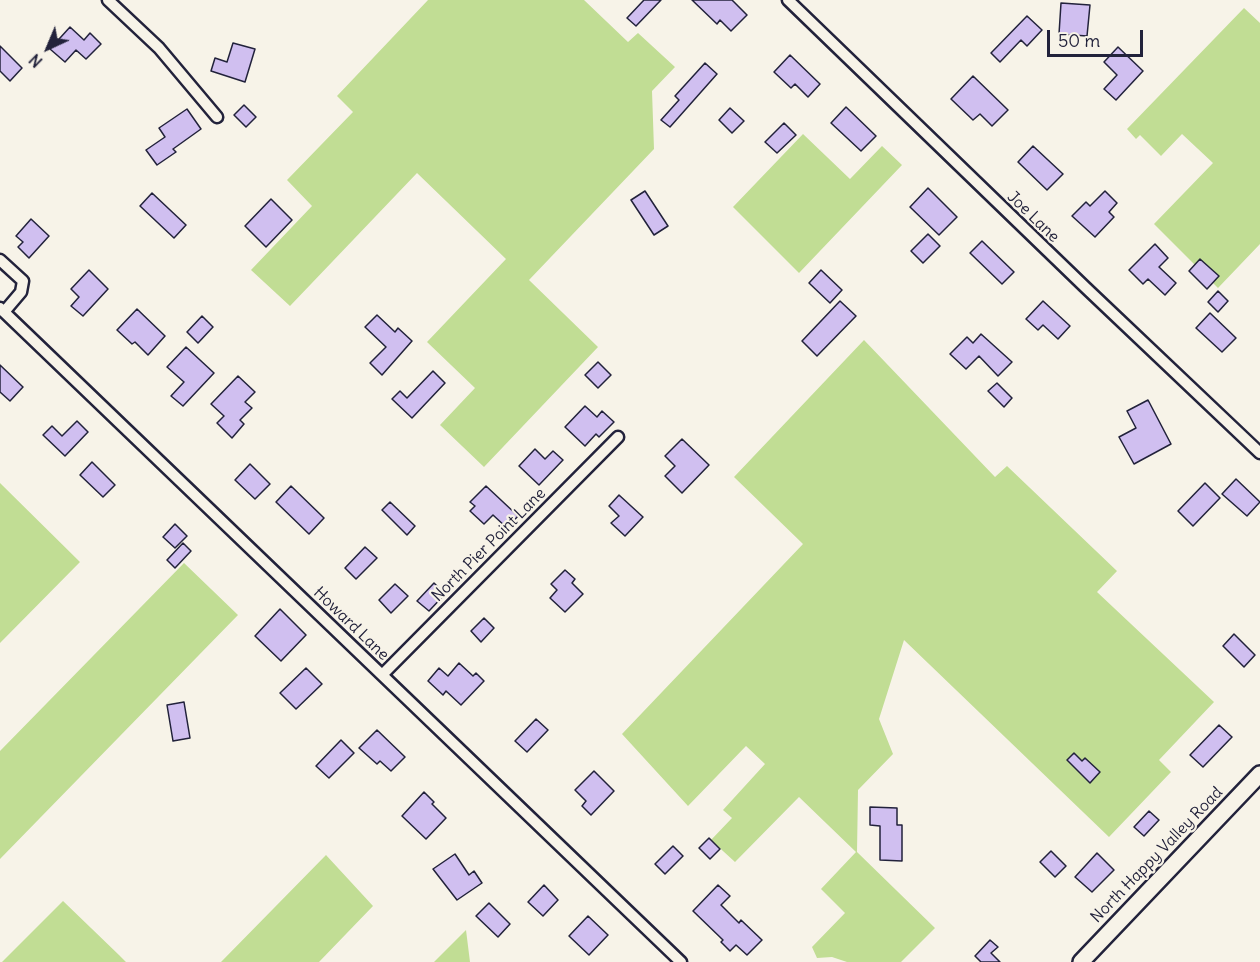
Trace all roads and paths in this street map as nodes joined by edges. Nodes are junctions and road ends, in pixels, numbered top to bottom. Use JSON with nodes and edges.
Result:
{"nodes":[{"id":1,"x":108,"y":0,"type":"edge"},
{"id":2,"x":788,"y":0,"type":"edge"},
{"id":3,"x":217,"y":117,"type":"dead end"},
{"id":4,"x":0,"y":260,"type":"edge"},
{"id":5,"x":2,"y":310,"type":"edge"},
{"id":6,"x":618,"y":437,"type":"dead end"},
{"id":7,"x":1260,"y":453,"type":"edge"},
{"id":8,"x":382,"y":675,"type":"junction"},
{"id":9,"x":1260,"y":774,"type":"edge"},
{"id":10,"x":681,"y":962,"type":"edge"},
{"id":11,"x":1081,"y":962,"type":"edge"}],
"edges":[{"from":1,"to":3,"type":"street"},
{"from":2,"to":7,"type":"street","name":"Joe Lane"},
{"from":4,"to":5,"type":"street"},
{"from":5,"to":8,"type":"street","name":"Howard Lane"},
{"from":6,"to":8,"type":"street","name":"North Pier Point Lane"},
{"from":8,"to":10,"type":"street","name":"Howard Lane"},
{"from":9,"to":11,"type":"main road","name":"North Happy Valley Road"}]}
